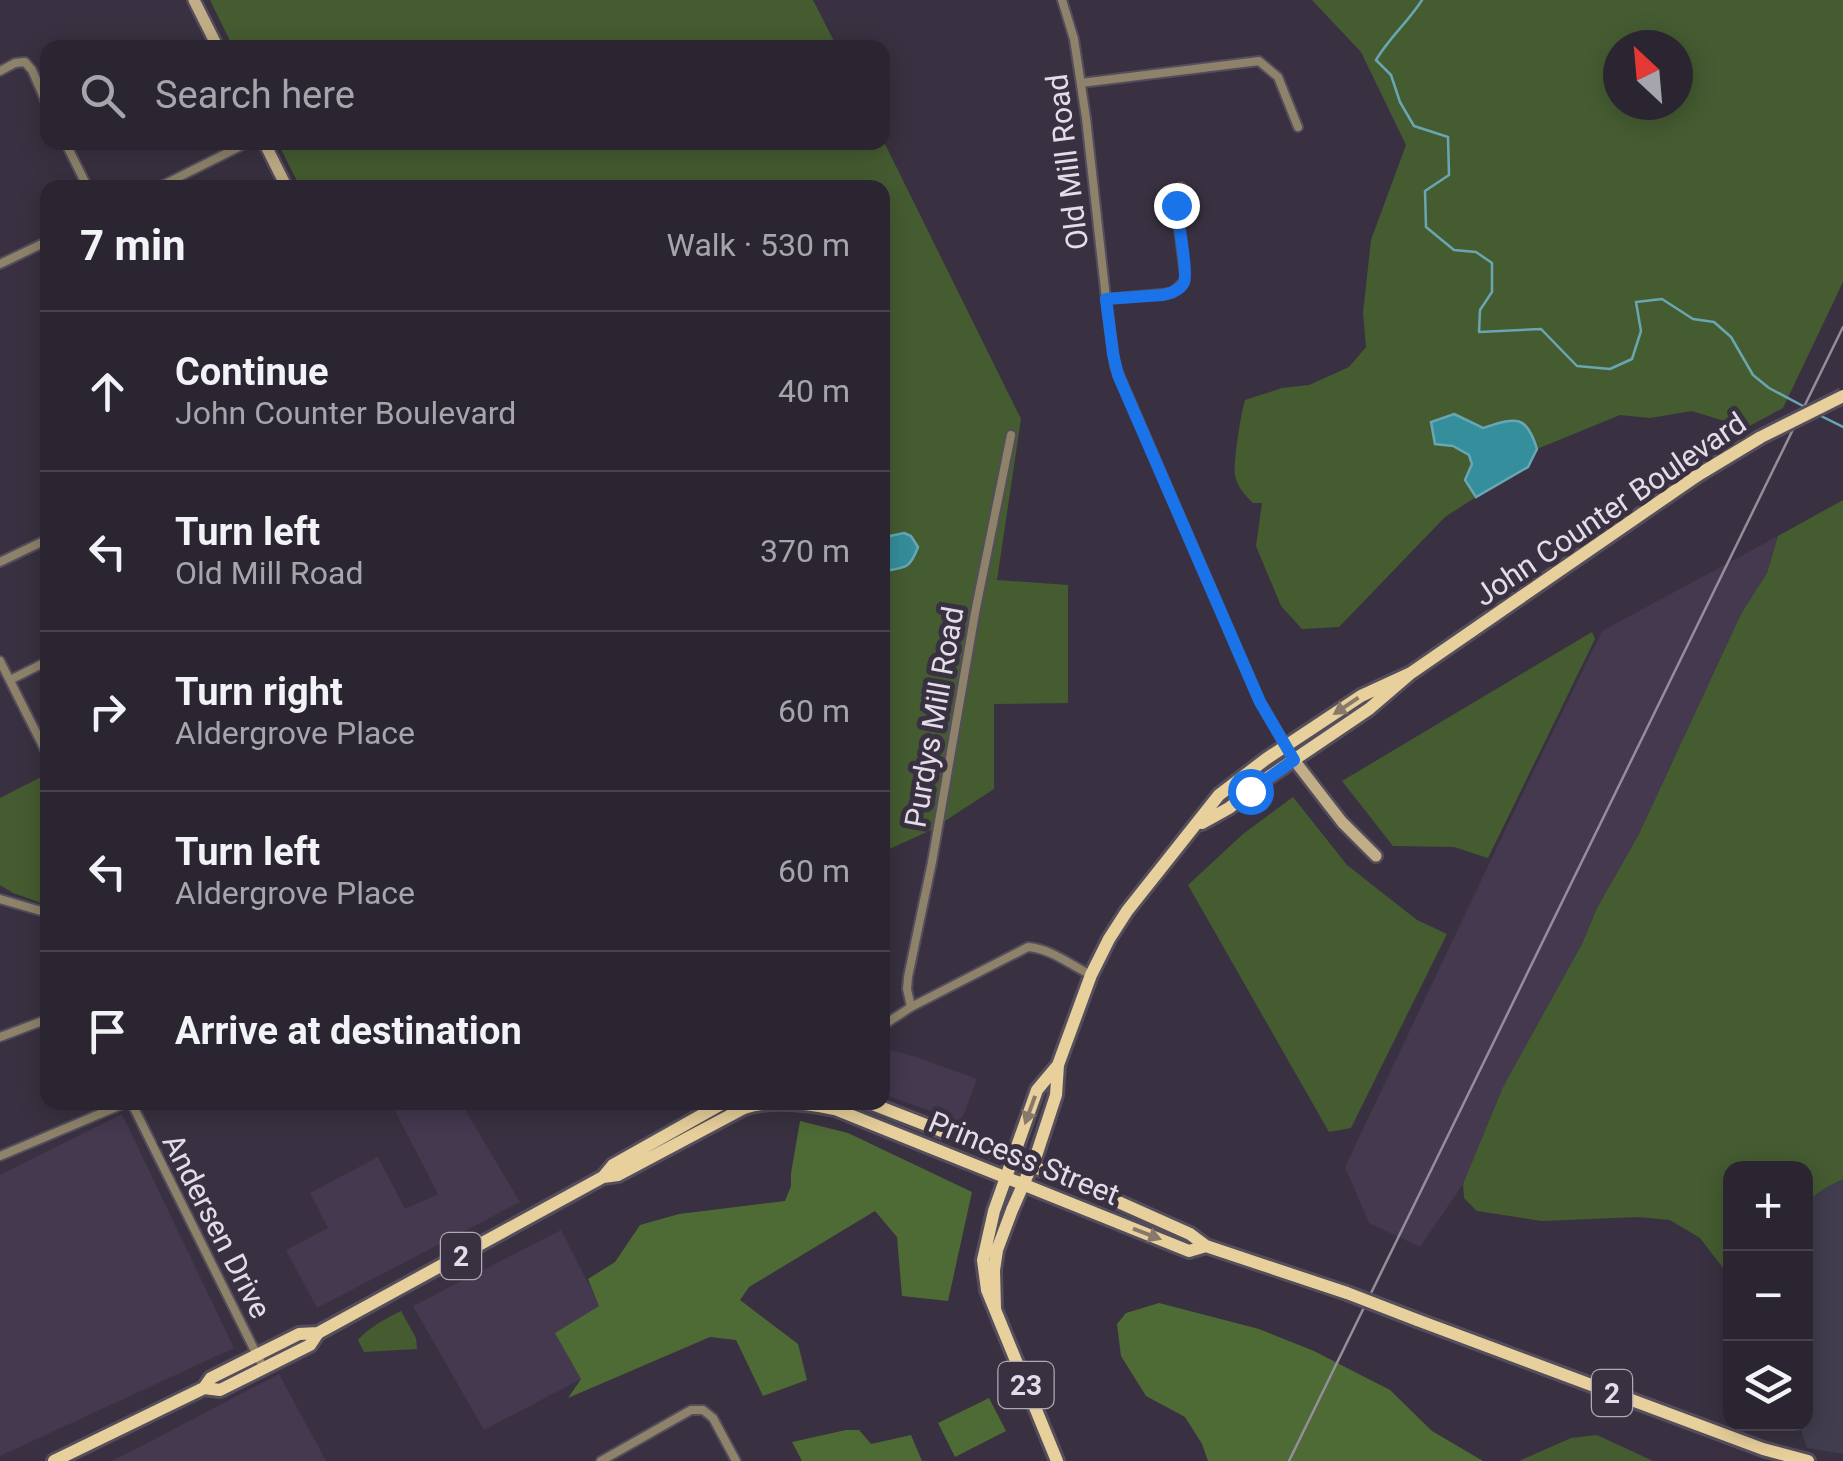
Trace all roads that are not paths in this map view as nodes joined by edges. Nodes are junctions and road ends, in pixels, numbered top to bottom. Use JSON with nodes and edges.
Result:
{"nodes":[{"id":1,"x":194,"y":0,"type":"edge"},
{"id":2,"x":1062,"y":0,"type":"edge"},
{"id":3,"x":214,"y":40,"type":"edge"},
{"id":4,"x":0,"y":72,"type":"edge"},
{"id":5,"x":1081,"y":82,"type":"junction"},
{"id":6,"x":40,"y":88,"type":"edge"},
{"id":7,"x":1298,"y":127,"type":"dead end"},
{"id":8,"x":69,"y":150,"type":"edge"},
{"id":9,"x":233,"y":150,"type":"edge"},
{"id":10,"x":268,"y":150,"type":"edge"},
{"id":11,"x":84,"y":180,"type":"edge"},
{"id":12,"x":173,"y":180,"type":"edge"},
{"id":13,"x":283,"y":180,"type":"edge"},
{"id":14,"x":1182,"y":187,"type":"dead end"},
{"id":15,"x":40,"y":244,"type":"edge"},
{"id":16,"x":1,"y":260,"type":"edge"},
{"id":17,"x":1106,"y":299,"type":"junction"},
{"id":18,"x":1843,"y":396,"type":"edge"},
{"id":19,"x":1011,"y":434,"type":"dead end"},
{"id":20,"x":40,"y":542,"type":"edge"},
{"id":21,"x":0,"y":562,"type":"edge"},
{"id":22,"x":0,"y":661,"type":"edge"},
{"id":23,"x":40,"y":666,"type":"edge"},
{"id":24,"x":1411,"y":673,"type":"junction"},
{"id":25,"x":10,"y":680,"type":"junction"},
{"id":26,"x":40,"y":740,"type":"edge"},
{"id":27,"x":1285,"y":746,"type":"junction"},
{"id":28,"x":1294,"y":760,"type":"junction"},
{"id":29,"x":1196,"y":827,"type":"junction"},
{"id":30,"x":1376,"y":856,"type":"dead end"},
{"id":31,"x":0,"y":899,"type":"edge"},
{"id":32,"x":40,"y":911,"type":"edge"},
{"id":33,"x":1091,"y":976,"type":"junction"},
{"id":34,"x":911,"y":1007,"type":"junction"},
{"id":35,"x":890,"y":1021,"type":"edge"},
{"id":36,"x":40,"y":1022,"type":"edge"},
{"id":37,"x":0,"y":1037,"type":"edge"},
{"id":38,"x":1058,"y":1066,"type":"junction"},
{"id":39,"x":111,"y":1110,"type":"edge"},
{"id":40,"x":134,"y":1110,"type":"edge"},
{"id":41,"x":711,"y":1110,"type":"edge"},
{"id":42,"x":740,"y":1110,"type":"edge"},
{"id":43,"x":839,"y":1110,"type":"edge"},
{"id":44,"x":890,"y":1110,"type":"edge"},
{"id":45,"x":0,"y":1156,"type":"edge"},
{"id":46,"x":1012,"y":1160,"type":"junction"},
{"id":47,"x":1031,"y":1167,"type":"junction"},
{"id":48,"x":603,"y":1177,"type":"junction"},
{"id":49,"x":1005,"y":1179,"type":"junction"},
{"id":50,"x":1023,"y":1187,"type":"junction"},
{"id":51,"x":1206,"y":1246,"type":"junction"},
{"id":52,"x":995,"y":1309,"type":"junction"},
{"id":53,"x":261,"y":1362,"type":"junction"},
{"id":54,"x":54,"y":1461,"type":"edge"},
{"id":55,"x":600,"y":1461,"type":"edge"},
{"id":56,"x":736,"y":1461,"type":"edge"},
{"id":57,"x":1057,"y":1461,"type":"edge"},
{"id":58,"x":1808,"y":1461,"type":"edge"}],
"edges":[{"from":1,"to":3,"type":"street"},
{"from":2,"to":5,"type":"street","name":"Old Mill Road"},
{"from":4,"to":6,"type":"street"},
{"from":5,"to":7,"type":"street"},
{"from":5,"to":17,"type":"street","name":"Old Mill Road"},
{"from":8,"to":11,"type":"street"},
{"from":9,"to":12,"type":"street"},
{"from":10,"to":13,"type":"street"},
{"from":14,"to":17,"type":"street"},
{"from":15,"to":16,"type":"street"},
{"from":17,"to":27,"type":"street","name":"Old Mill Road"},
{"from":18,"to":24,"type":"main road","name":"John Counter Boulevard","bridge":true},
{"from":19,"to":34,"type":"street","name":"Purdys Mill Road"},
{"from":20,"to":21,"type":"street"},
{"from":22,"to":25,"type":"street"},
{"from":23,"to":25,"type":"street"},
{"from":24,"to":27,"type":"main road","name":"John Counter Boulevard","one_way":true},
{"from":24,"to":28,"type":"main road","name":"John Counter Boulevard"},
{"from":25,"to":26,"type":"street"},
{"from":27,"to":28,"type":"street","name":"Old Mill Road"},
{"from":27,"to":29,"type":"main road","name":"John Counter Boulevard"},
{"from":28,"to":29,"type":"main road","name":"John Counter Boulevard"},
{"from":28,"to":30,"type":"street"},
{"from":29,"to":33,"type":"main road","name":"John Counter Boulevard"},
{"from":31,"to":32,"type":"street"},
{"from":33,"to":34,"type":"street"},
{"from":33,"to":38,"type":"main road","name":"John Counter Boulevard"},
{"from":34,"to":35,"type":"street"},
{"from":36,"to":37,"type":"street"},
{"from":38,"to":46,"type":"main road","name":"John Counter Boulevard","one_way":true},
{"from":38,"to":47,"type":"main road","name":"John Counter Boulevard"},
{"from":39,"to":45,"type":"street"},
{"from":40,"to":53,"type":"street","name":"Andersen Drive"},
{"from":41,"to":48,"type":"main road","name":"Princess Street","number":"2"},
{"from":42,"to":48,"type":"main road","name":"Princess Street","number":"2"},
{"from":43,"to":49,"type":"main road","name":"Princess Street","number":"2"},
{"from":44,"to":46,"type":"main road","name":"Princess Street","number":"2"},
{"from":46,"to":47,"type":"main road","name":"Princess Street","number":"2"},
{"from":46,"to":49,"type":"main road","number":"23"},
{"from":47,"to":50,"type":"main road","name":"John Counter Boulevard"},
{"from":47,"to":51,"type":"main road","name":"Princess Street","number":"2"},
{"from":48,"to":53,"type":"main road","name":"Princess Street","number":"2"},
{"from":49,"to":50,"type":"main road","name":"Princess Street","number":"2"},
{"from":49,"to":52,"type":"main road","number":"23"},
{"from":50,"to":51,"type":"main road","name":"Princess Street","number":"2","one_way":true},
{"from":50,"to":52,"type":"main road","number":"23"},
{"from":51,"to":58,"type":"main road","name":"Princess Street","number":"2","bridge":true},
{"from":52,"to":57,"type":"main road","number":"23"},
{"from":53,"to":54,"type":"main road","name":"Princess Street","number":"2"},
{"from":55,"to":56,"type":"street"}]}
